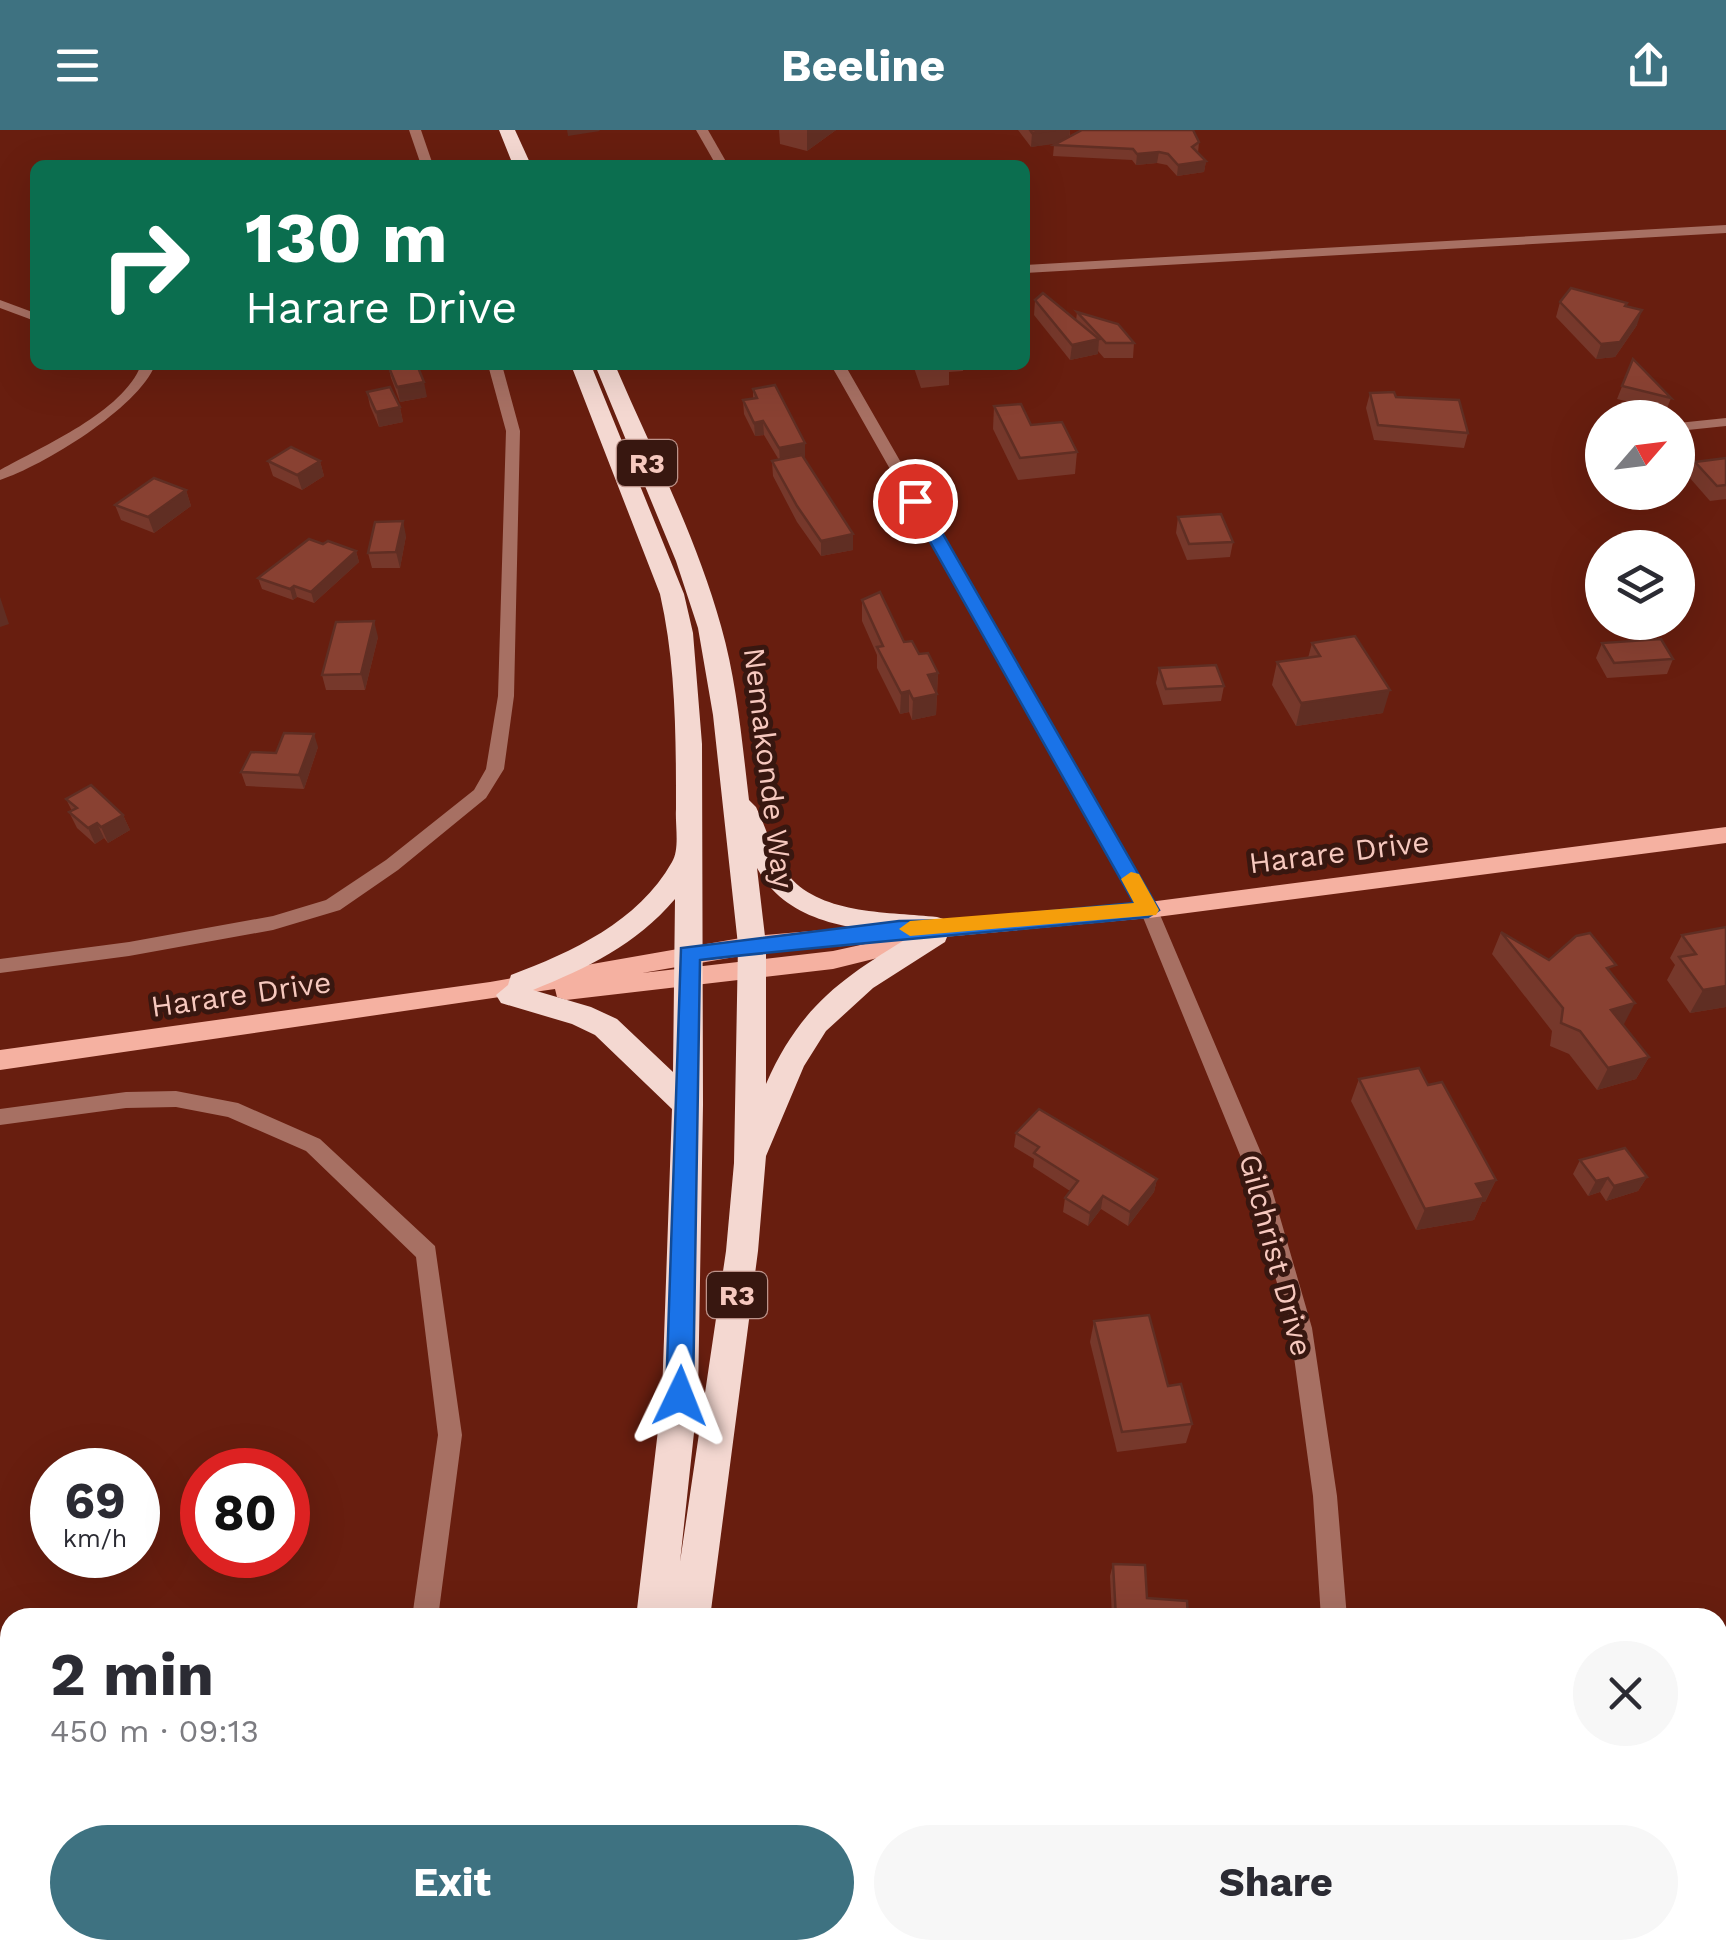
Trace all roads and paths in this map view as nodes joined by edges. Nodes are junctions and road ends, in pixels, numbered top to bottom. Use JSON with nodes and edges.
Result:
{"nodes":[{"id":1,"x":415,"y":130,"type":"edge"},
{"id":2,"x":508,"y":130,"type":"edge"},
{"id":3,"x":702,"y":130,"type":"edge"},
{"id":4,"x":425,"y":160,"type":"edge"},
{"id":5,"x":520,"y":160,"type":"edge"},
{"id":6,"x":719,"y":160,"type":"edge"},
{"id":7,"x":1726,"y":230,"type":"edge"},
{"id":8,"x":1030,"y":268,"type":"edge"},
{"id":9,"x":0,"y":304,"type":"edge"},
{"id":10,"x":30,"y":315,"type":"edge"},
{"id":11,"x":148,"y":370,"type":"edge"},
{"id":12,"x":495,"y":370,"type":"edge"},
{"id":13,"x":583,"y":370,"type":"edge"},
{"id":14,"x":607,"y":370,"type":"edge"},
{"id":15,"x":841,"y":370,"type":"edge"},
{"id":16,"x":1726,"y":422,"type":"edge"},
{"id":17,"x":1695,"y":425,"type":"edge"},
{"id":18,"x":0,"y":476,"type":"edge"},
{"id":19,"x":733,"y":786,"type":"junction"},
{"id":20,"x":1726,"y":835,"type":"edge"},
{"id":21,"x":689,"y":859,"type":"junction"},
{"id":22,"x":1148,"y":910,"type":"junction"},
{"id":23,"x":944,"y":930,"type":"junction"},
{"id":24,"x":752,"y":957,"type":"junction"},
{"id":25,"x":0,"y":966,"type":"edge"},
{"id":26,"x":689,"y":966,"type":"junction"},
{"id":27,"x":507,"y":990,"type":"junction"},
{"id":28,"x":0,"y":1060,"type":"edge"},
{"id":29,"x":688,"y":1105,"type":"junction"},
{"id":30,"x":0,"y":1117,"type":"edge"},
{"id":31,"x":750,"y":1164,"type":"junction"},
{"id":32,"x":425,"y":1608,"type":"edge"},
{"id":33,"x":656,"y":1608,"type":"edge"},
{"id":34,"x":692,"y":1608,"type":"edge"},
{"id":35,"x":1333,"y":1608,"type":"edge"}],
"edges":[{"from":1,"to":4,"type":"street"},
{"from":2,"to":5,"type":"highway"},
{"from":3,"to":6,"type":"street"},
{"from":7,"to":8,"type":"street"},
{"from":9,"to":10,"type":"street"},
{"from":11,"to":18,"type":"street"},
{"from":12,"to":25,"type":"street"},
{"from":13,"to":21,"type":"highway","number":"R3"},
{"from":14,"to":19,"type":"highway","name":"Nemakonde Way","number":"R3"},
{"from":15,"to":22,"type":"street","name":"Gilchrist Drive"},
{"from":16,"to":17,"type":"street"},
{"from":19,"to":23,"type":"highway"},
{"from":19,"to":24,"type":"highway","name":"Nemakonde Way","number":"R3"},
{"from":20,"to":22,"type":"main road","name":"Harare Drive"},
{"from":21,"to":26,"type":"highway","number":"R3"},
{"from":21,"to":27,"type":"highway"},
{"from":22,"to":23,"type":"main road","name":"Harare Drive"},
{"from":22,"to":35,"type":"street","name":"Gilchrist Drive"},
{"from":23,"to":24,"type":"main road","name":"Harare Drive"},
{"from":23,"to":31,"type":"highway"},
{"from":24,"to":26,"type":"main road","name":"Harare Drive"},
{"from":24,"to":31,"type":"highway","name":"Nemakonde Way","number":"R3"},
{"from":26,"to":27,"type":"main road","name":"Harare Drive"},
{"from":26,"to":29,"type":"highway","number":"R3"},
{"from":27,"to":28,"type":"main road","name":"Harare Drive"},
{"from":27,"to":29,"type":"highway"},
{"from":29,"to":33,"type":"highway","number":"R3"},
{"from":30,"to":32,"type":"street"},
{"from":31,"to":34,"type":"highway","name":"Nemakonde Way","number":"R3"}]}
